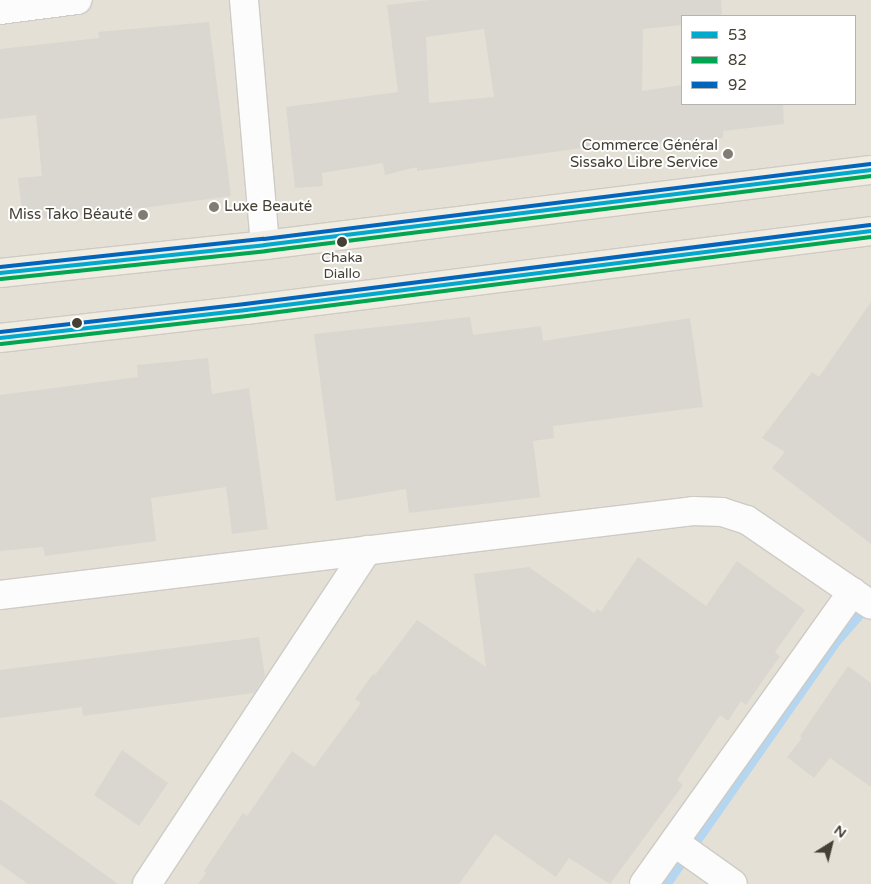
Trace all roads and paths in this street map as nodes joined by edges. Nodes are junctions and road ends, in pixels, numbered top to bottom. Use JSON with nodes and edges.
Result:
{"nodes":[{"id":1,"x":77,"y":0,"type":"edge"},
{"id":2,"x":244,"y":0,"type":"edge"},
{"id":3,"x":0,"y":10,"type":"edge"},
{"id":4,"x":871,"y":170,"type":"edge"},
{"id":5,"x":871,"y":231,"type":"edge"},
{"id":6,"x":265,"y":245,"type":"junction"},
{"id":7,"x":0,"y":273,"type":"edge"},
{"id":8,"x":0,"y":338,"type":"edge"},
{"id":9,"x":367,"y":550,"type":"junction"},
{"id":10,"x":0,"y":595,"type":"edge"},
{"id":11,"x":862,"y":599,"type":"edge"},
{"id":12,"x":674,"y":842,"type":"junction"},
{"id":13,"x":147,"y":884,"type":"edge"},
{"id":14,"x":644,"y":884,"type":"edge"},
{"id":15,"x":733,"y":884,"type":"edge"}],
"edges":[{"from":1,"to":3,"type":"street"},
{"from":2,"to":6,"type":"street"},
{"from":4,"to":6,"type":"main road"},
{"from":5,"to":8,"type":"main road"},
{"from":6,"to":7,"type":"main road"},
{"from":9,"to":10,"type":"street"},
{"from":9,"to":11,"type":"street"},
{"from":9,"to":13,"type":"street"},
{"from":11,"to":12,"type":"street"},
{"from":12,"to":14,"type":"street"},
{"from":12,"to":15,"type":"street"}]}
